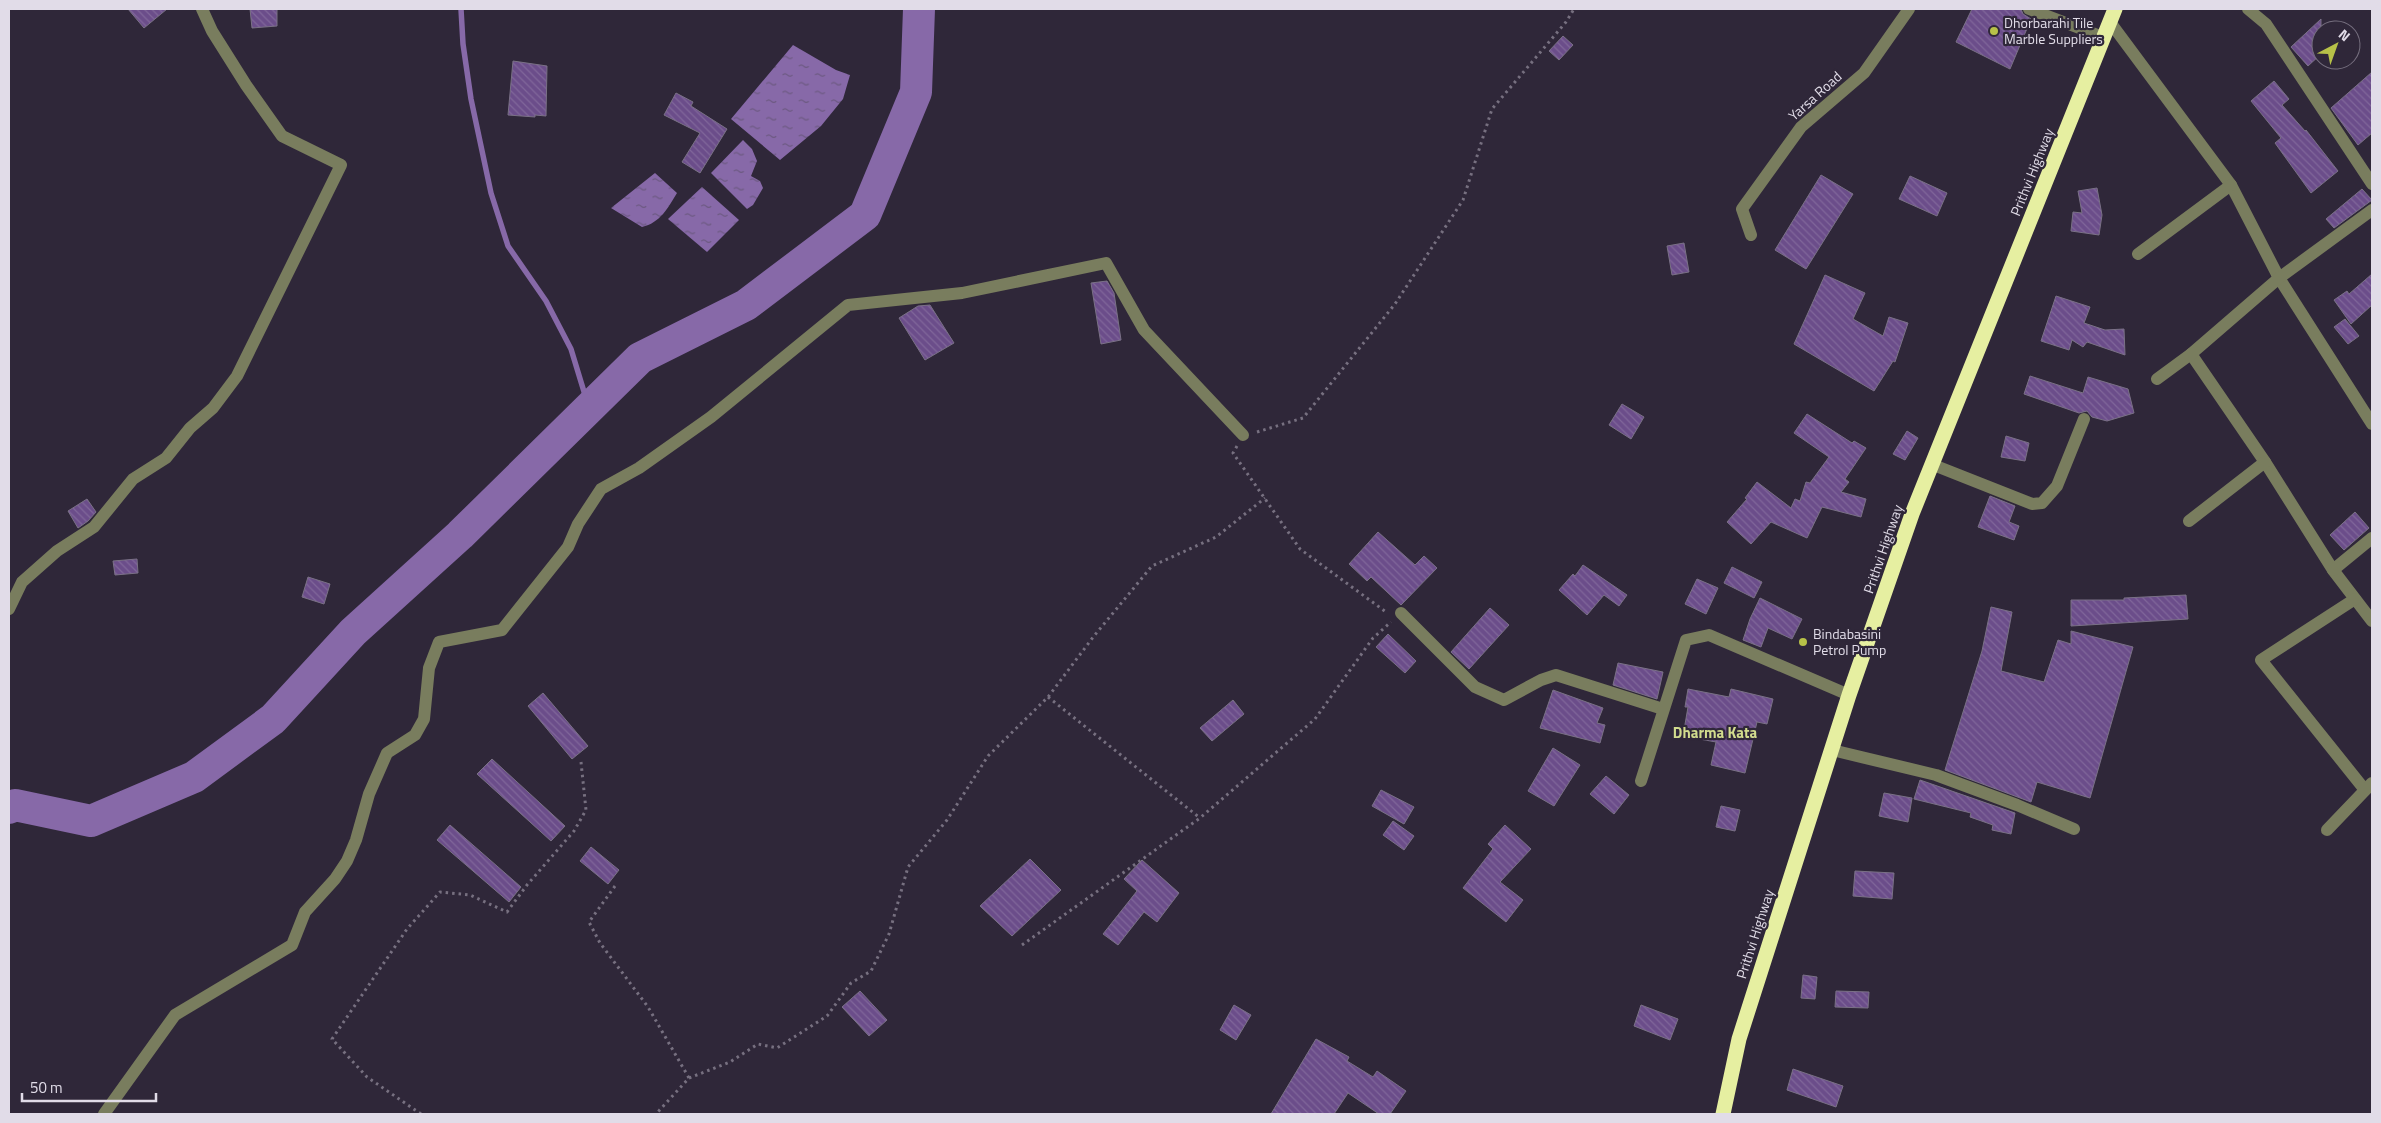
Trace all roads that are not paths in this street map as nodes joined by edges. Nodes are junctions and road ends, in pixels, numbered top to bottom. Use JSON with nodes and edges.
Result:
{"nodes":[{"id":1,"x":202,"y":9,"type":"edge"},
{"id":2,"x":1910,"y":9,"type":"edge"},
{"id":3,"x":2029,"y":9,"type":"edge"},
{"id":4,"x":2248,"y":9,"type":"edge"},
{"id":5,"x":2112,"y":15,"type":"edge"},
{"id":6,"x":2103,"y":37,"type":"junction"},
{"id":7,"x":2372,"y":184,"type":"edge"},
{"id":8,"x":2231,"y":185,"type":"junction"},
{"id":9,"x":2372,"y":210,"type":"edge"},
{"id":10,"x":1751,"y":235,"type":"dead end"},
{"id":11,"x":2138,"y":254,"type":"dead end"},
{"id":12,"x":2278,"y":278,"type":"junction"},
{"id":13,"x":2191,"y":354,"type":"junction"},
{"id":14,"x":2157,"y":379,"type":"dead end"},
{"id":15,"x":2084,"y":419,"type":"dead end"},
{"id":16,"x":2372,"y":424,"type":"edge"},
{"id":17,"x":1243,"y":435,"type":"road end"},
{"id":18,"x":2265,"y":462,"type":"junction"},
{"id":19,"x":1931,"y":464,"type":"junction"},
{"id":20,"x":2189,"y":521,"type":"dead end"},
{"id":21,"x":2372,"y":538,"type":"edge"},
{"id":22,"x":2333,"y":570,"type":"junction"},
{"id":23,"x":2355,"y":599,"type":"junction"},
{"id":24,"x":9,"y":609,"type":"edge"},
{"id":25,"x":1401,"y":614,"type":"road end"},
{"id":26,"x":2372,"y":621,"type":"edge"},
{"id":27,"x":1850,"y":695,"type":"junction"},
{"id":28,"x":1663,"y":709,"type":"junction"},
{"id":29,"x":1832,"y":750,"type":"junction"},
{"id":30,"x":1641,"y":781,"type":"dead end"},
{"id":31,"x":2369,"y":786,"type":"edge"},
{"id":32,"x":2074,"y":829,"type":"dead end"},
{"id":33,"x":2327,"y":830,"type":"dead end"},
{"id":34,"x":104,"y":1114,"type":"edge"},
{"id":35,"x":1723,"y":1114,"type":"edge"}],
"edges":[{"from":1,"to":24,"type":"street"},
{"from":2,"to":10,"type":"street","name":"Yarsa Road"},
{"from":3,"to":6,"type":"street"},
{"from":4,"to":7,"type":"street"},
{"from":5,"to":6,"type":"highway","name":"Prithvi Highway"},
{"from":5,"to":8,"type":"street"},
{"from":6,"to":19,"type":"highway","name":"Prithvi Highway"},
{"from":8,"to":11,"type":"street"},
{"from":8,"to":12,"type":"street"},
{"from":9,"to":12,"type":"street"},
{"from":12,"to":13,"type":"street"},
{"from":12,"to":16,"type":"street"},
{"from":13,"to":14,"type":"street"},
{"from":13,"to":18,"type":"street"},
{"from":15,"to":19,"type":"street"},
{"from":17,"to":34,"type":"street"},
{"from":18,"to":20,"type":"street"},
{"from":18,"to":22,"type":"street"},
{"from":19,"to":27,"type":"highway","name":"Prithvi Highway"},
{"from":21,"to":22,"type":"street"},
{"from":22,"to":23,"type":"street"},
{"from":23,"to":26,"type":"street"},
{"from":23,"to":31,"type":"street"},
{"from":25,"to":28,"type":"street"},
{"from":27,"to":28,"type":"street"},
{"from":27,"to":29,"type":"highway","name":"Prithvi Highway"},
{"from":28,"to":30,"type":"street"},
{"from":29,"to":32,"type":"street"},
{"from":29,"to":35,"type":"highway","name":"Prithvi Highway"},
{"from":31,"to":33,"type":"street"}]}
